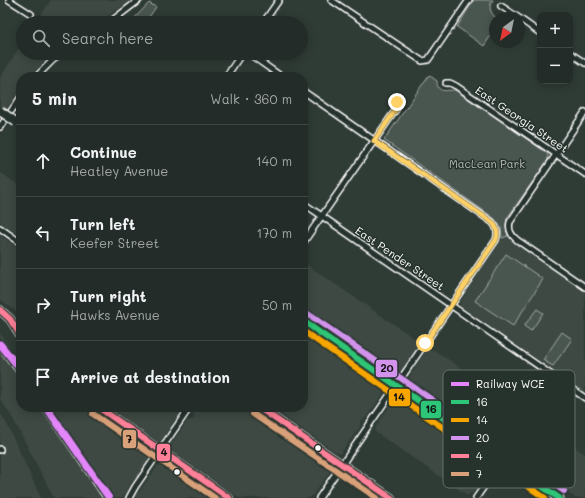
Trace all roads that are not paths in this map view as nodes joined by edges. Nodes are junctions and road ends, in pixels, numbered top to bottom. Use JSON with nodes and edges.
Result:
{"nodes":[{"id":1,"x":9,"y":0,"type":"edge"},
{"id":2,"x":139,"y":0,"type":"edge"},
{"id":3,"x":279,"y":0,"type":"edge"},
{"id":4,"x":331,"y":0,"type":"edge"},
{"id":5,"x":469,"y":0,"type":"edge"},
{"id":6,"x":502,"y":6,"type":"dead end"},
{"id":7,"x":510,"y":12,"type":"edge"},
{"id":8,"x":31,"y":14,"type":"dead end"},
{"id":9,"x":118,"y":16,"type":"edge"},
{"id":10,"x":268,"y":16,"type":"edge"},
{"id":11,"x":525,"y":22,"type":"edge"},
{"id":12,"x":537,"y":30,"type":"edge"},
{"id":13,"x":573,"y":55,"type":"edge"},
{"id":14,"x":53,"y":60,"type":"edge"},
{"id":15,"x":237,"y":60,"type":"edge"},
{"id":16,"x":258,"y":60,"type":"edge"},
{"id":17,"x":585,"y":64,"type":"edge"},
{"id":18,"x":41,"y":72,"type":"edge"},
{"id":19,"x":229,"y":72,"type":"edge"},
{"id":20,"x":275,"y":72,"type":"edge"},
{"id":21,"x":446,"y":83,"type":"dead end"},
{"id":22,"x":308,"y":95,"type":"edge"},
{"id":23,"x":397,"y":102,"type":"dead end"},
{"id":24,"x":16,"y":104,"type":"edge"},
{"id":25,"x":0,"y":111,"type":"edge"},
{"id":26,"x":585,"y":112,"type":"edge"},
{"id":27,"x":16,"y":123,"type":"edge"},
{"id":28,"x":0,"y":127,"type":"edge"},
{"id":29,"x":374,"y":141,"type":"junction"},
{"id":30,"x":556,"y":154,"type":"junction"},
{"id":31,"x":585,"y":174,"type":"edge"},
{"id":32,"x":308,"y":207,"type":"edge"},
{"id":33,"x":321,"y":216,"type":"junction"},
{"id":34,"x":0,"y":228,"type":"edge"},
{"id":35,"x":308,"y":236,"type":"edge"},
{"id":36,"x":16,"y":239,"type":"edge"},
{"id":37,"x":585,"y":287,"type":"edge"},
{"id":38,"x":452,"y":305,"type":"junction"},
{"id":39,"x":1,"y":311,"type":"edge"},
{"id":40,"x":10,"y":319,"type":"junction"},
{"id":41,"x":16,"y":323,"type":"edge"},
{"id":42,"x":308,"y":324,"type":"edge"},
{"id":43,"x":16,"y":328,"type":"edge"},
{"id":44,"x":545,"y":370,"type":"edge"},
{"id":45,"x":397,"y":385,"type":"junction"},
{"id":46,"x":575,"y":391,"type":"edge"},
{"id":47,"x":585,"y":398,"type":"edge"},
{"id":48,"x":105,"y":412,"type":"edge"},
{"id":49,"x":187,"y":412,"type":"edge"},
{"id":50,"x":265,"y":412,"type":"edge"},
{"id":51,"x":443,"y":418,"type":"edge"},
{"id":52,"x":160,"y":450,"type":"junction"},
{"id":53,"x":342,"y":464,"type":"junction"},
{"id":54,"x":483,"y":488,"type":"edge"},
{"id":55,"x":544,"y":488,"type":"edge"},
{"id":56,"x":129,"y":498,"type":"edge"},
{"id":57,"x":229,"y":498,"type":"edge"},
{"id":58,"x":318,"y":498,"type":"edge"},
{"id":59,"x":391,"y":498,"type":"edge"},
{"id":60,"x":476,"y":498,"type":"edge"},
{"id":61,"x":559,"y":498,"type":"edge"}],
"edges":[{"from":1,"to":8,"type":"street"},
{"from":2,"to":9,"type":"street"},
{"from":3,"to":10,"type":"street"},
{"from":4,"to":5,"type":"street"},
{"from":6,"to":7,"type":"street"},
{"from":11,"to":12,"type":"street"},
{"from":13,"to":17,"type":"street"},
{"from":14,"to":18,"type":"street"},
{"from":15,"to":19,"type":"street"},
{"from":16,"to":20,"type":"street"},
{"from":21,"to":30,"type":"street","name":"East Georgia Street"},
{"from":22,"to":29,"type":"street"},
{"from":23,"to":29,"type":"street"},
{"from":24,"to":28,"type":"street"},
{"from":25,"to":27,"type":"main road","bridge":true},
{"from":26,"to":30,"type":"street"},
{"from":29,"to":33,"type":"street"},
{"from":29,"to":38,"type":"street"},
{"from":30,"to":31,"type":"street","name":"East Georgia Street"},
{"from":30,"to":37,"type":"street"},
{"from":32,"to":33,"type":"street","name":"East Pender Street"},
{"from":33,"to":35,"type":"street"},
{"from":33,"to":38,"type":"street","name":"East Pender Street"},
{"from":34,"to":36,"type":"street"},
{"from":38,"to":44,"type":"street","name":"East Pender Street"},
{"from":38,"to":45,"type":"street"},
{"from":39,"to":40,"type":"main road"},
{"from":40,"to":41,"type":"main road"},
{"from":40,"to":43,"type":"main road"},
{"from":42,"to":45,"type":"main road"},
{"from":45,"to":51,"type":"main road"},
{"from":45,"to":53,"type":"street"},
{"from":46,"to":47,"type":"street","name":"East Pender Street"},
{"from":48,"to":52,"type":"main road"},
{"from":49,"to":52,"type":"street"},
{"from":50,"to":53,"type":"main road"},
{"from":52,"to":56,"type":"street"},
{"from":52,"to":57,"type":"main road"},
{"from":53,"to":58,"type":"street"},
{"from":53,"to":59,"type":"main road"},
{"from":54,"to":60,"type":"street"},
{"from":55,"to":61,"type":"main road"}]}
